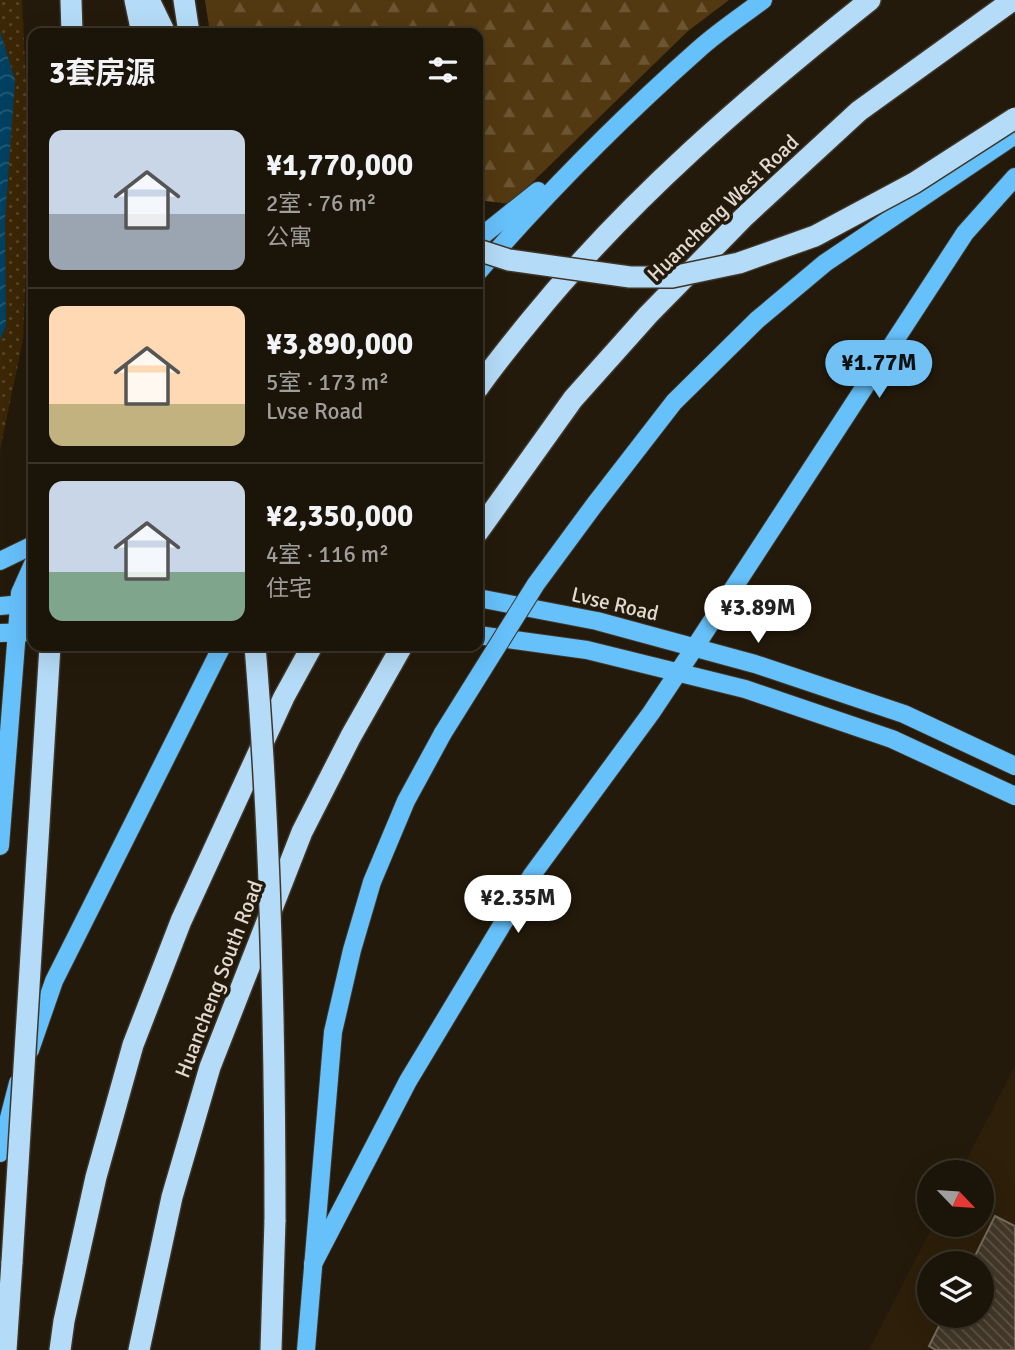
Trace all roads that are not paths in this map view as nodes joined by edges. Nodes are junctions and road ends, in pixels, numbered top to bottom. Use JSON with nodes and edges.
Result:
{"nodes":[{"id":1,"x":71,"y":0,"type":"edge"},
{"id":2,"x":135,"y":0,"type":"edge"},
{"id":3,"x":149,"y":0,"type":"edge"},
{"id":4,"x":184,"y":0,"type":"edge"},
{"id":5,"x":763,"y":0,"type":"edge"},
{"id":6,"x":870,"y":0,"type":"edge"},
{"id":7,"x":1013,"y":0,"type":"edge"},
{"id":8,"x":72,"y":28,"type":"edge"},
{"id":9,"x":141,"y":28,"type":"edge"},
{"id":10,"x":163,"y":28,"type":"edge"},
{"id":11,"x":188,"y":28,"type":"edge"},
{"id":12,"x":1015,"y":118,"type":"edge"},
{"id":13,"x":1015,"y":135,"type":"edge"},
{"id":14,"x":607,"y":136,"type":"junction"},
{"id":15,"x":1015,"y":177,"type":"edge"},
{"id":16,"x":483,"y":235,"type":"edge"},
{"id":17,"x":483,"y":252,"type":"edge"},
{"id":18,"x":483,"y":266,"type":"edge"},
{"id":19,"x":483,"y":382,"type":"edge"},
{"id":20,"x":483,"y":526,"type":"edge"},
{"id":21,"x":28,"y":547,"type":"edge"},
{"id":22,"x":0,"y":561,"type":"edge"},
{"id":23,"x":28,"y":575,"type":"edge"},
{"id":24,"x":483,"y":599,"type":"edge"},
{"id":25,"x":26,"y":604,"type":"edge"},
{"id":26,"x":0,"y":606,"type":"edge"},
{"id":27,"x":16,"y":632,"type":"edge"},
{"id":28,"x":483,"y":636,"type":"edge"},
{"id":29,"x":695,"y":647,"type":"junction"},
{"id":30,"x":50,"y":651,"type":"edge"},
{"id":31,"x":219,"y":651,"type":"edge"},
{"id":32,"x":255,"y":651,"type":"edge"},
{"id":33,"x":309,"y":651,"type":"edge"},
{"id":34,"x":399,"y":651,"type":"edge"},
{"id":35,"x":678,"y":672,"type":"junction"},
{"id":36,"x":0,"y":723,"type":"edge"},
{"id":37,"x":8,"y":748,"type":"junction"},
{"id":38,"x":1015,"y":766,"type":"edge"},
{"id":39,"x":1015,"y":796,"type":"edge"},
{"id":40,"x":0,"y":846,"type":"edge"},
{"id":41,"x":0,"y":1153,"type":"edge"},
{"id":42,"x":313,"y":1264,"type":"junction"},
{"id":43,"x":6,"y":1350,"type":"edge"},
{"id":44,"x":60,"y":1350,"type":"edge"},
{"id":45,"x":139,"y":1350,"type":"edge"},
{"id":46,"x":271,"y":1350,"type":"edge"},
{"id":47,"x":306,"y":1350,"type":"edge"}],
"edges":[{"from":1,"to":8,"type":"highway"},
{"from":2,"to":9,"type":"highway"},
{"from":3,"to":10,"type":"highway"},
{"from":4,"to":11,"type":"highway"},
{"from":5,"to":14,"type":"main road"},
{"from":6,"to":19,"type":"highway"},
{"from":7,"to":20,"type":"highway","name":"Huancheng West Road"},
{"from":12,"to":17,"type":"highway","bridge":true},
{"from":13,"to":42,"type":"main road","bridge":true},
{"from":14,"to":16,"type":"main road"},
{"from":14,"to":18,"type":"main road"},
{"from":15,"to":29,"type":"main road"},
{"from":21,"to":22,"type":"main road"},
{"from":23,"to":25,"type":"main road"},
{"from":24,"to":29,"type":"main road","name":"Lvse Road"},
{"from":25,"to":26,"type":"main road"},
{"from":25,"to":27,"type":"main road"},
{"from":27,"to":37,"type":"main road"},
{"from":28,"to":35,"type":"main road"},
{"from":29,"to":35,"type":"main road"},
{"from":29,"to":38,"type":"main road","name":"Lvse Road"},
{"from":30,"to":43,"type":"highway","bridge":true},
{"from":31,"to":41,"type":"main road"},
{"from":32,"to":46,"type":"highway","bridge":true},
{"from":33,"to":44,"type":"highway"},
{"from":34,"to":45,"type":"highway","name":"Huancheng South Road"},
{"from":35,"to":39,"type":"main road"},
{"from":35,"to":42,"type":"main road"},
{"from":36,"to":37,"type":"main road"},
{"from":37,"to":40,"type":"main road"},
{"from":42,"to":47,"type":"main road"}]}
